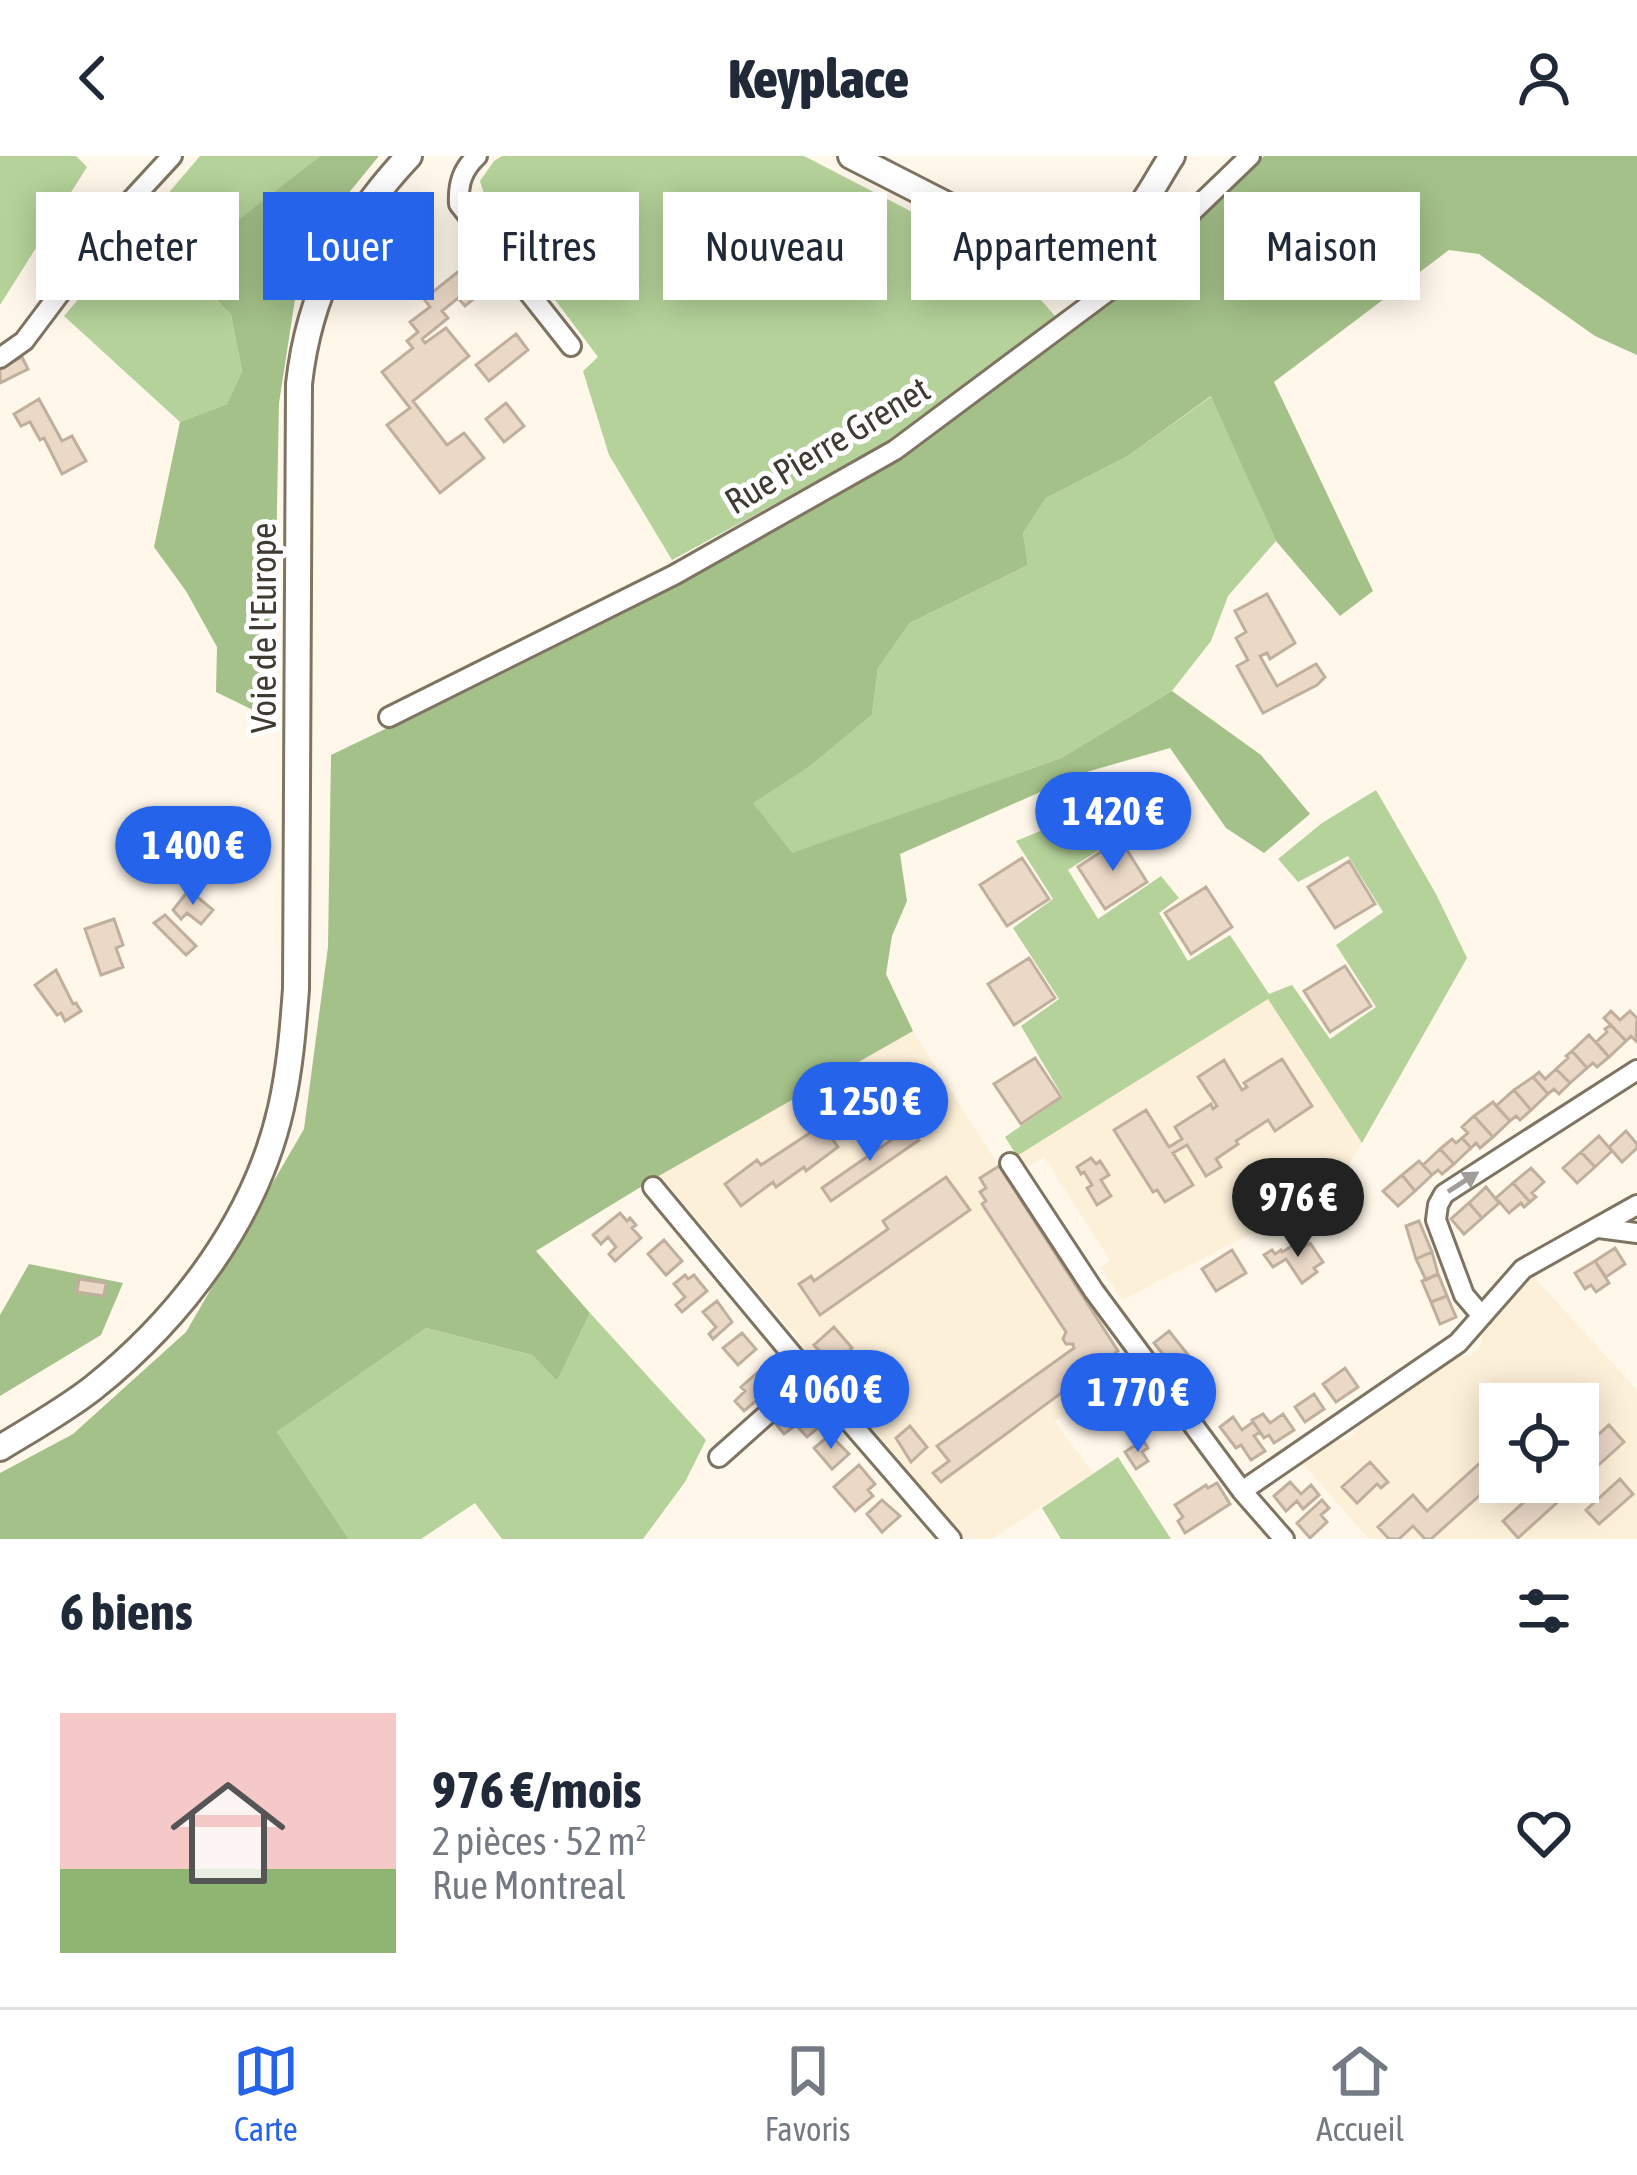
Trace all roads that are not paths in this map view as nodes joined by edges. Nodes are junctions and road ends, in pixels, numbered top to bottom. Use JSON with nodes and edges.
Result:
{"nodes":[{"id":1,"x":172,"y":156,"type":"edge"},
{"id":2,"x":392,"y":156,"type":"edge"},
{"id":3,"x":409,"y":156,"type":"edge"},
{"id":4,"x":477,"y":156,"type":"edge"},
{"id":5,"x":851,"y":156,"type":"edge"},
{"id":6,"x":881,"y":156,"type":"edge"},
{"id":7,"x":1150,"y":156,"type":"edge"},
{"id":8,"x":1172,"y":156,"type":"edge"},
{"id":9,"x":1250,"y":156,"type":"edge"},
{"id":10,"x":571,"y":346,"type":"dead end"},
{"id":11,"x":0,"y":358,"type":"edge"},
{"id":12,"x":389,"y":717,"type":"dead end"},
{"id":13,"x":1637,"y":1070,"type":"edge"},
{"id":14,"x":1010,"y":1163,"type":"dead end"},
{"id":15,"x":653,"y":1187,"type":"dead end"},
{"id":16,"x":1637,"y":1205,"type":"edge"},
{"id":17,"x":1599,"y":1228,"type":"junction"},
{"id":18,"x":1637,"y":1234,"type":"edge"},
{"id":19,"x":1482,"y":1316,"type":"junction"},
{"id":20,"x":810,"y":1376,"type":"junction"},
{"id":21,"x":0,"y":1430,"type":"edge"},
{"id":22,"x":0,"y":1448,"type":"edge"},
{"id":23,"x":719,"y":1457,"type":"dead end"},
{"id":24,"x":1242,"y":1491,"type":"junction"},
{"id":25,"x":951,"y":1539,"type":"edge"},
{"id":26,"x":1284,"y":1539,"type":"edge"}],
"edges":[{"from":1,"to":11,"type":"street"},
{"from":2,"to":21,"type":"main road","name":"Voie de l'Europe"},
{"from":3,"to":22,"type":"main road","name":"Voie de l'Europe"},
{"from":4,"to":10,"type":"street"},
{"from":5,"to":8,"type":"main road"},
{"from":6,"to":7,"type":"main road"},
{"from":9,"to":12,"type":"street","name":"Rue Pierre Grenet"},
{"from":19,"to":13,"type":"street","one_way":true},
{"from":14,"to":24,"type":"street"},
{"from":15,"to":20,"type":"street"},
{"from":16,"to":17,"type":"street"},
{"from":17,"to":18,"type":"street"},
{"from":17,"to":19,"type":"street"},
{"from":19,"to":24,"type":"street"},
{"from":20,"to":23,"type":"street"},
{"from":20,"to":25,"type":"street"},
{"from":24,"to":26,"type":"street"}]}
